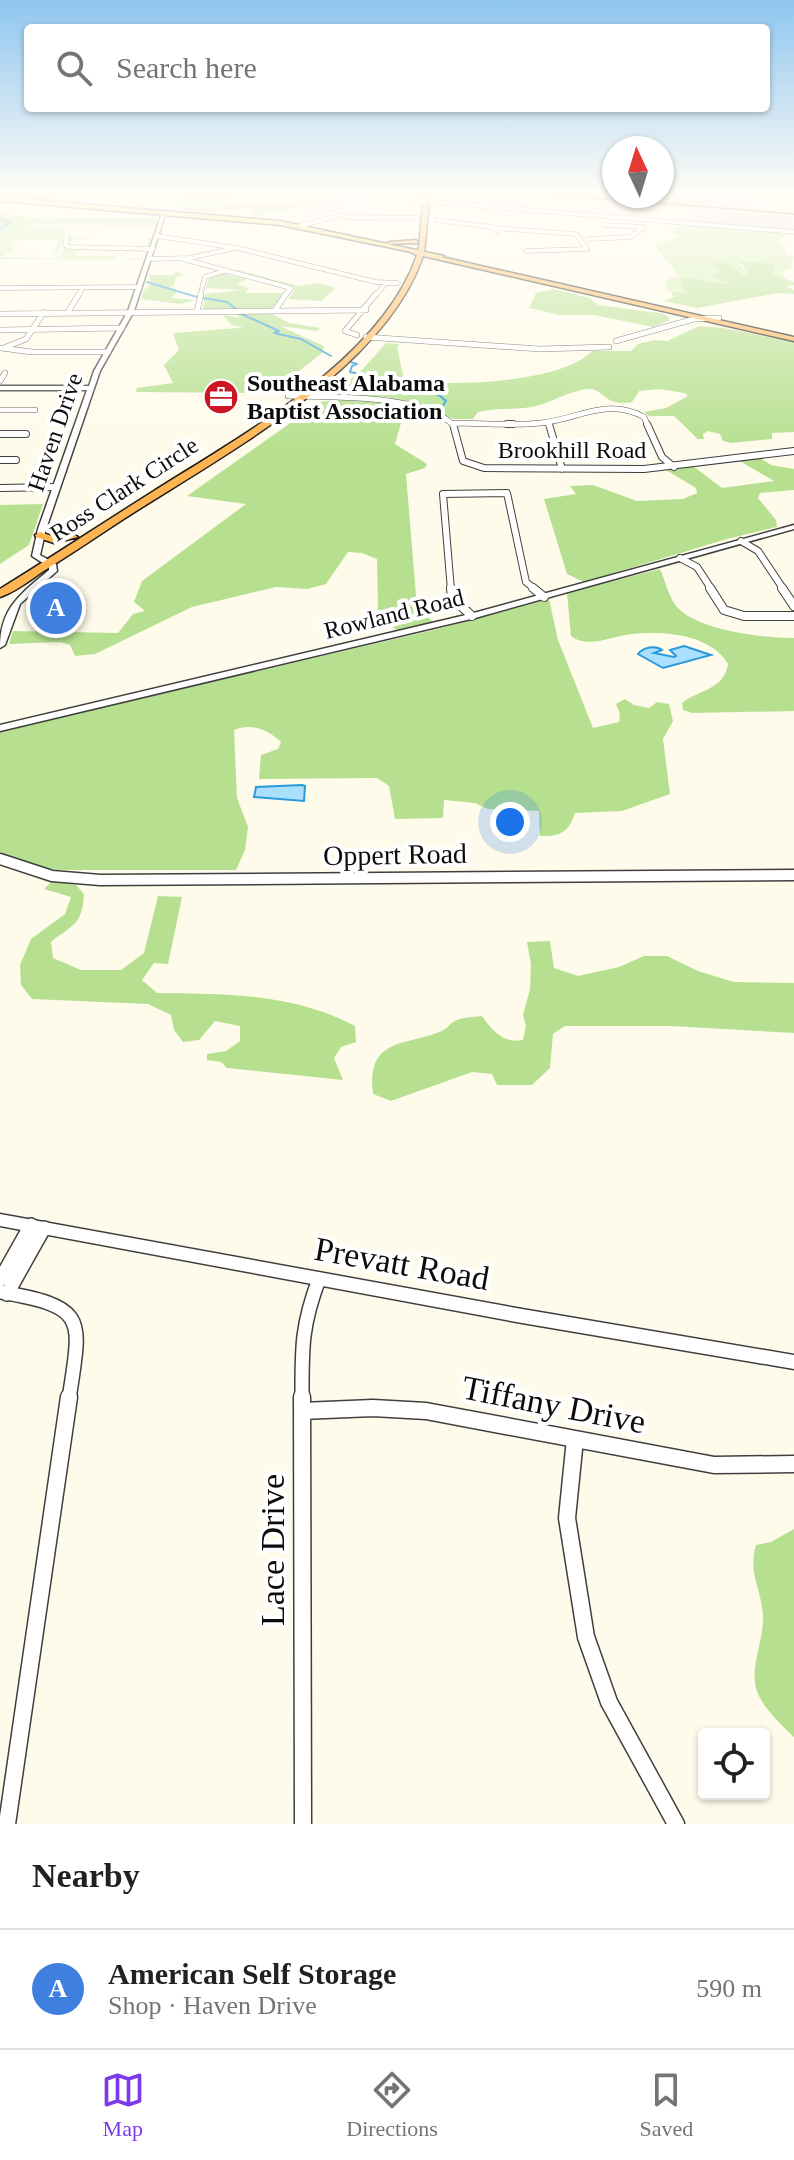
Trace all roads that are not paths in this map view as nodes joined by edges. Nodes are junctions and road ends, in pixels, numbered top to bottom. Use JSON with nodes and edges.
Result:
{"nodes":[{"id":1,"x":143,"y":278,"type":"edge"},
{"id":2,"x":205,"y":278,"type":"edge"},
{"id":3,"x":253,"y":278,"type":"edge"},
{"id":4,"x":365,"y":278,"type":"edge"},
{"id":5,"x":401,"y":278,"type":"edge"},
{"id":6,"x":409,"y":278,"type":"edge"},
{"id":7,"x":528,"y":278,"type":"edge"},
{"id":8,"x":532,"y":278,"type":"edge"},
{"id":9,"x":29,"y":281,"type":"dead end"},
{"id":10,"x":386,"y":283,"type":"junction"},
{"id":11,"x":398,"y":283,"type":"junction"},
{"id":12,"x":407,"y":284,"type":"junction"},
{"id":13,"x":140,"y":287,"type":"junction"},
{"id":14,"x":0,"y":288,"type":"edge"},
{"id":15,"x":24,"y":288,"type":"junction"},
{"id":16,"x":83,"y":288,"type":"junction"},
{"id":17,"x":18,"y":296,"type":"dead end"},
{"id":18,"x":275,"y":310,"type":"junction"},
{"id":19,"x":366,"y":310,"type":"junction"},
{"id":20,"x":131,"y":311,"type":"junction"},
{"id":21,"x":197,"y":311,"type":"junction"},
{"id":22,"x":44,"y":312,"type":"junction"},
{"id":23,"x":68,"y":312,"type":"junction"},
{"id":24,"x":0,"y":314,"type":"edge"},
{"id":25,"x":697,"y":318,"type":"junction"},
{"id":26,"x":716,"y":319,"type":"junction"},
{"id":27,"x":122,"y":328,"type":"junction"},
{"id":28,"x":32,"y":329,"type":"junction"},
{"id":29,"x":0,"y":330,"type":"edge"},
{"id":30,"x":363,"y":335,"type":"junction"},
{"id":31,"x":794,"y":337,"type":"edge"},
{"id":32,"x":616,"y":341,"type":"junction"},
{"id":33,"x":600,"y":344,"type":"junction"},
{"id":34,"x":624,"y":344,"type":"junction"},
{"id":35,"x":609,"y":347,"type":"junction"},
{"id":36,"x":0,"y":348,"type":"edge"},
{"id":37,"x":108,"y":352,"type":"junction"},
{"id":38,"x":5,"y":373,"type":"dead end"},
{"id":39,"x":0,"y":381,"type":"edge"},
{"id":40,"x":0,"y":388,"type":"edge"},
{"id":41,"x":91,"y":388,"type":"junction"},
{"id":42,"x":288,"y":396,"type":"junction"},
{"id":43,"x":299,"y":397,"type":"junction"},
{"id":44,"x":0,"y":410,"type":"edge"},
{"id":45,"x":35,"y":410,"type":"dead end"},
{"id":46,"x":548,"y":422,"type":"junction"},
{"id":47,"x":453,"y":423,"type":"junction"},
{"id":48,"x":247,"y":426,"type":"junction"},
{"id":49,"x":258,"y":427,"type":"junction"},
{"id":50,"x":0,"y":434,"type":"edge"},
{"id":51,"x":26,"y":434,"type":"dead end"},
{"id":52,"x":794,"y":451,"type":"edge"},
{"id":53,"x":0,"y":460,"type":"edge"},
{"id":54,"x":16,"y":460,"type":"dead end"},
{"id":55,"x":674,"y":467,"type":"junction"},
{"id":56,"x":562,"y":469,"type":"junction"},
{"id":57,"x":57,"y":487,"type":"junction"},
{"id":58,"x":0,"y":488,"type":"edge"},
{"id":59,"x":145,"y":492,"type":"junction"},
{"id":60,"x":157,"y":494,"type":"junction"},
{"id":61,"x":794,"y":527,"type":"edge"},
{"id":62,"x":40,"y":535,"type":"junction"},
{"id":63,"x":73,"y":537,"type":"junction"},
{"id":64,"x":741,"y":541,"type":"junction"},
{"id":65,"x":680,"y":558,"type":"junction"},
{"id":66,"x":44,"y":562,"type":"junction"},
{"id":67,"x":0,"y":583,"type":"edge"},
{"id":68,"x":0,"y":594,"type":"edge"},
{"id":69,"x":544,"y":597,"type":"junction"},
{"id":70,"x":794,"y":606,"type":"edge"},
{"id":71,"x":472,"y":616,"type":"junction"},
{"id":72,"x":794,"y":616,"type":"edge"},
{"id":73,"x":0,"y":645,"type":"edge"},
{"id":74,"x":0,"y":728,"type":"edge"},
{"id":75,"x":0,"y":859,"type":"edge"},
{"id":76,"x":794,"y":875,"type":"edge"},
{"id":77,"x":0,"y":1220,"type":"edge"},
{"id":78,"x":38,"y":1226,"type":"junction"},
{"id":79,"x":319,"y":1279,"type":"junction"},
{"id":80,"x":0,"y":1280,"type":"edge"},
{"id":81,"x":4,"y":1293,"type":"edge"},
{"id":82,"x":794,"y":1362,"type":"edge"},
{"id":83,"x":302,"y":1411,"type":"junction"},
{"id":84,"x":575,"y":1439,"type":"junction"},
{"id":85,"x":794,"y":1464,"type":"edge"},
{"id":86,"x":7,"y":1824,"type":"edge"},
{"id":87,"x":303,"y":1824,"type":"edge"},
{"id":88,"x":676,"y":1824,"type":"edge"}],
"edges":[{"from":1,"to":13,"type":"street","name":"Haven Drive"},
{"from":2,"to":21,"type":"street"},
{"from":3,"to":18,"type":"street"},
{"from":4,"to":10,"type":"street"},
{"from":5,"to":11,"type":"highway","name":"Ross Clark Circle"},
{"from":6,"to":12,"type":"highway","name":"Ross Clark Circle"},
{"from":7,"to":25,"type":"highway"},
{"from":8,"to":26,"type":"highway"},
{"from":9,"to":15,"type":"street"},
{"from":10,"to":11,"type":"street"},
{"from":10,"to":19,"type":"street"},
{"from":11,"to":12,"type":"highway"},
{"from":11,"to":30,"type":"highway","name":"Ross Clark Circle"},
{"from":12,"to":30,"type":"highway","name":"Ross Clark Circle"},
{"from":13,"to":16,"type":"street"},
{"from":13,"to":20,"type":"street","name":"Haven Drive"},
{"from":14,"to":15,"type":"street"},
{"from":15,"to":16,"type":"street"},
{"from":15,"to":17,"type":"street"},
{"from":16,"to":23,"type":"street"},
{"from":18,"to":19,"type":"street"},
{"from":18,"to":21,"type":"street"},
{"from":19,"to":30,"type":"street"},
{"from":20,"to":21,"type":"street"},
{"from":20,"to":23,"type":"street"},
{"from":20,"to":27,"type":"street","name":"Haven Drive"},
{"from":22,"to":23,"type":"street"},
{"from":22,"to":24,"type":"street"},
{"from":22,"to":28,"type":"street"},
{"from":25,"to":26,"type":"highway"},
{"from":25,"to":32,"type":"street"},
{"from":26,"to":31,"type":"highway"},
{"from":26,"to":34,"type":"street"},
{"from":27,"to":28,"type":"street"},
{"from":27,"to":37,"type":"street","name":"Haven Drive"},
{"from":28,"to":29,"type":"street"},
{"from":28,"to":36,"type":"street"},
{"from":30,"to":33,"type":"street"},
{"from":30,"to":35,"type":"street"},
{"from":30,"to":42,"type":"highway","name":"Ross Clark Circle"},
{"from":30,"to":43,"type":"highway","name":"Ross Clark Circle"},
{"from":32,"to":33,"type":"street"},
{"from":32,"to":34,"type":"street"},
{"from":33,"to":35,"type":"street"},
{"from":34,"to":35,"type":"street"},
{"from":36,"to":37,"type":"street"},
{"from":37,"to":41,"type":"street","name":"Haven Drive"},
{"from":38,"to":39,"type":"street"},
{"from":40,"to":41,"type":"street"},
{"from":41,"to":57,"type":"street","name":"Haven Drive"},
{"from":42,"to":43,"type":"street"},
{"from":42,"to":48,"type":"highway","name":"Ross Clark Circle"},
{"from":43,"to":47,"type":"street"},
{"from":43,"to":49,"type":"highway","name":"Ross Clark Circle"},
{"from":44,"to":45,"type":"street"},
{"from":46,"to":47,"type":"street"},
{"from":46,"to":55,"type":"street"},
{"from":46,"to":56,"type":"street"},
{"from":47,"to":56,"type":"street","name":"Brookhill Road"},
{"from":48,"to":49,"type":"highway"},
{"from":48,"to":59,"type":"highway","name":"Ross Clark Circle"},
{"from":49,"to":60,"type":"highway","name":"Ross Clark Circle"},
{"from":50,"to":51,"type":"street"},
{"from":52,"to":55,"type":"street","name":"Brookhill Road"},
{"from":53,"to":54,"type":"street"},
{"from":55,"to":56,"type":"street","name":"Brookhill Road"},
{"from":57,"to":58,"type":"street"},
{"from":57,"to":62,"type":"street","name":"Haven Drive"},
{"from":59,"to":60,"type":"highway"},
{"from":59,"to":63,"type":"highway","name":"Ross Clark Circle"},
{"from":60,"to":66,"type":"highway","name":"Ross Clark Circle"},
{"from":61,"to":64,"type":"street","name":"Rowland Road"},
{"from":62,"to":63,"type":"highway"},
{"from":62,"to":66,"type":"street","name":"Haven Drive"},
{"from":63,"to":66,"type":"highway","name":"Ross Clark Circle"},
{"from":64,"to":65,"type":"street","name":"Rowland Road"},
{"from":64,"to":70,"type":"street"},
{"from":65,"to":69,"type":"street","name":"Rowland Road"},
{"from":65,"to":72,"type":"street"},
{"from":66,"to":67,"type":"highway","name":"Ross Clark Circle"},
{"from":66,"to":68,"type":"highway","name":"Ross Clark Circle"},
{"from":66,"to":73,"type":"street","name":"Haven Drive"},
{"from":69,"to":71,"type":"street","name":"Rowland Road"},
{"from":69,"to":71,"type":"street"},
{"from":71,"to":74,"type":"street","name":"Rowland Road"},
{"from":75,"to":76,"type":"street","name":"Oppert Road"},
{"from":77,"to":78,"type":"street","name":"Prevatt Road"},
{"from":78,"to":79,"type":"street","name":"Prevatt Road"},
{"from":78,"to":80,"type":"street"},
{"from":78,"to":81,"type":"street"},
{"from":79,"to":82,"type":"street","name":"Prevatt Road"},
{"from":79,"to":83,"type":"street","name":"Lace Drive"},
{"from":81,"to":86,"type":"street"},
{"from":83,"to":84,"type":"street","name":"Tiffany Drive"},
{"from":83,"to":87,"type":"street","name":"Lace Drive"},
{"from":84,"to":85,"type":"street","name":"Tiffany Drive"},
{"from":84,"to":88,"type":"street"}]}
